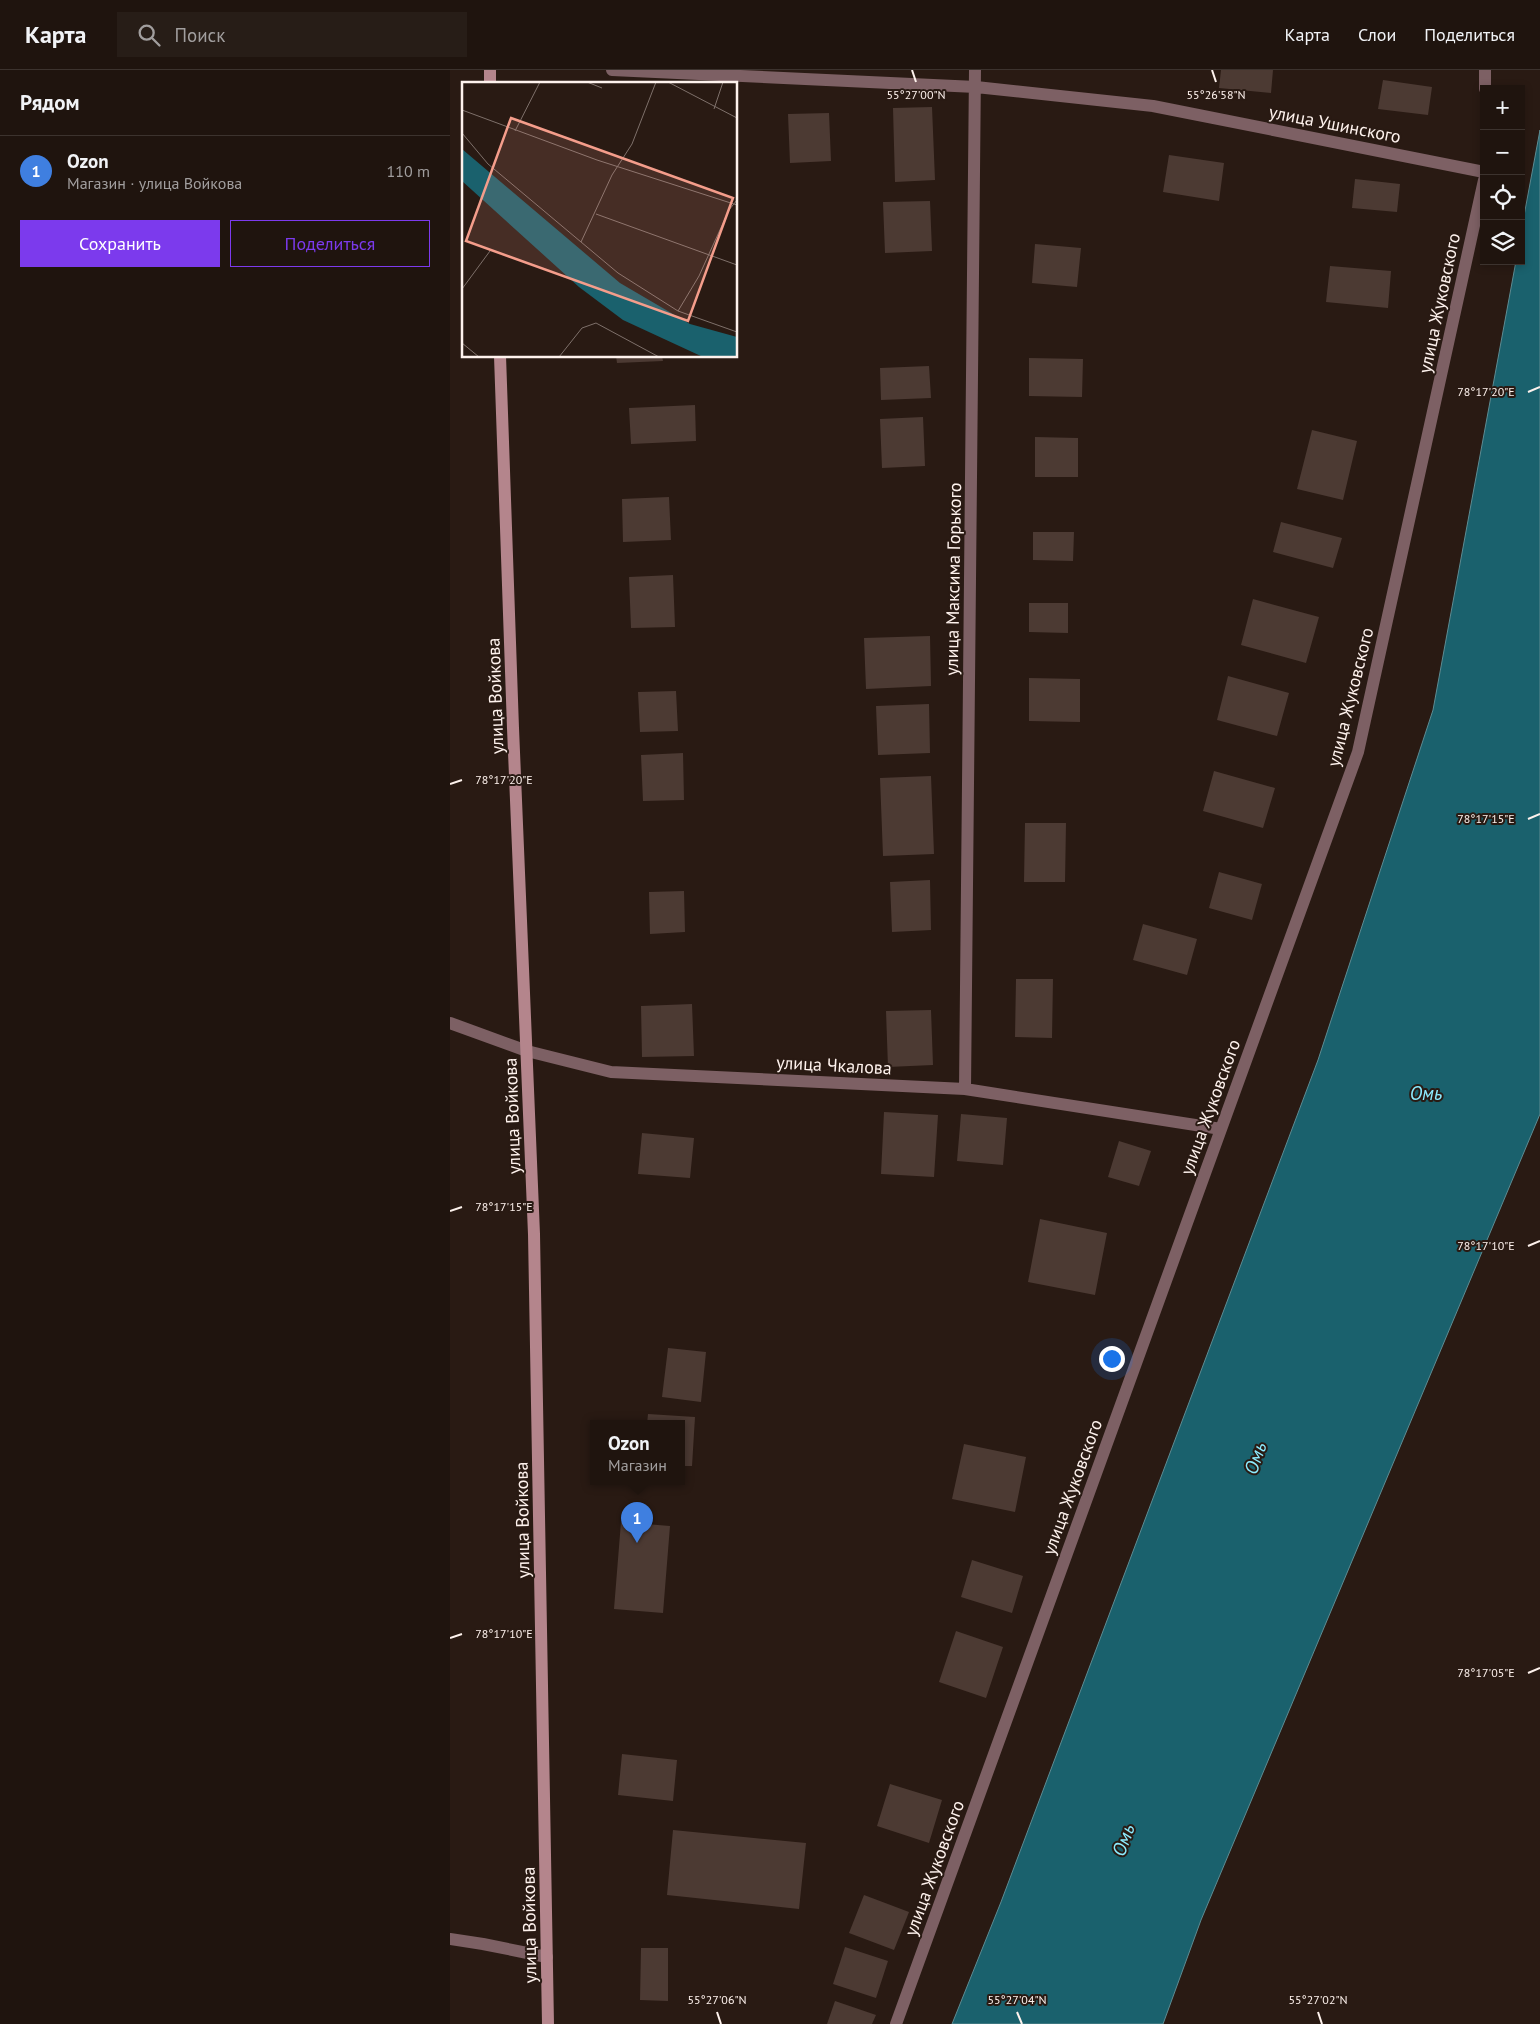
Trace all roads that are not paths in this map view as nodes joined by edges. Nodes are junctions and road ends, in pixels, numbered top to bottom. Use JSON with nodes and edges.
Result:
{"nodes":[{"id":1,"x":612,"y":70,"type":"edge"},
{"id":2,"x":975,"y":70,"type":"edge"},
{"id":3,"x":1484,"y":70,"type":"edge"},
{"id":4,"x":1485,"y":85,"type":"edge"},
{"id":5,"x":976,"y":87,"type":"junction"},
{"id":6,"x":1480,"y":171,"type":"edge"},
{"id":7,"x":1480,"y":198,"type":"edge"},
{"id":8,"x":500,"y":358,"type":"edge"},
{"id":9,"x":450,"y":1022,"type":"edge"},
{"id":10,"x":527,"y":1051,"type":"junction"},
{"id":11,"x":965,"y":1089,"type":"junction"},
{"id":12,"x":1221,"y":1129,"type":"junction"},
{"id":13,"x":450,"y":1940,"type":"edge"},
{"id":14,"x":547,"y":1958,"type":"junction"},
{"id":15,"x":548,"y":2024,"type":"edge"},
{"id":16,"x":896,"y":2024,"type":"edge"}],
"edges":[{"from":1,"to":5,"type":"street","name":"улица Ушинского"},
{"from":2,"to":5,"type":"street","name":"улица Максима Горького"},
{"from":3,"to":4,"type":"street"},
{"from":5,"to":6,"type":"street","name":"улица Ушинского"},
{"from":5,"to":11,"type":"street","name":"улица Максима Горького"},
{"from":7,"to":12,"type":"street","name":"улица Жуковского"},
{"from":8,"to":10,"type":"main road","name":"улица Войкова"},
{"from":9,"to":10,"type":"street","name":"улица Чкалова"},
{"from":10,"to":11,"type":"street","name":"улица Чкалова"},
{"from":10,"to":14,"type":"main road","name":"улица Войкова"},
{"from":11,"to":12,"type":"street","name":"улица Чкалова"},
{"from":12,"to":16,"type":"street","name":"улица Жуковского"},
{"from":13,"to":14,"type":"street"},
{"from":14,"to":15,"type":"main road","name":"улица Войкова"}]}
